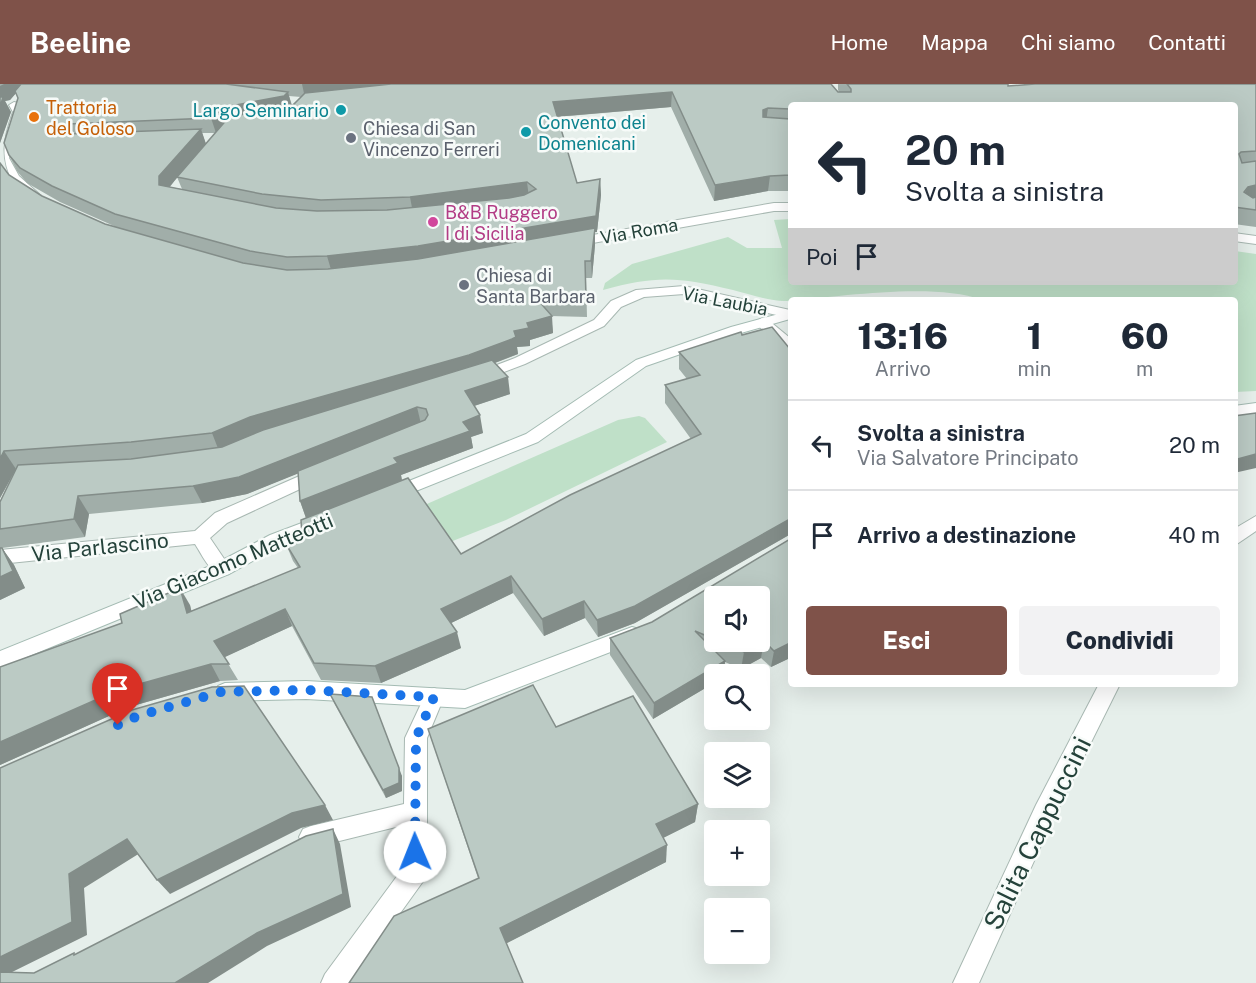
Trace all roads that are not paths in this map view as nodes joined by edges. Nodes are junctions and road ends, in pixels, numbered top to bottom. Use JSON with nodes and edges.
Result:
{"nodes":[{"id":1,"x":0,"y":106,"type":"edge"},
{"id":2,"x":47,"y":202,"type":"edge"},
{"id":3,"x":788,"y":207,"type":"edge"},
{"id":4,"x":1238,"y":238,"type":"edge"},
{"id":5,"x":1256,"y":240,"type":"edge"},
{"id":6,"x":559,"y":245,"type":"edge"},
{"id":7,"x":788,"y":314,"type":"edge"},
{"id":8,"x":788,"y":315,"type":"edge"},
{"id":9,"x":762,"y":322,"type":"junction"},
{"id":10,"x":788,"y":343,"type":"edge"},
{"id":11,"x":467,"y":380,"type":"edge"},
{"id":12,"x":1256,"y":408,"type":"edge"},
{"id":13,"x":1238,"y":410,"type":"edge"},
{"id":14,"x":334,"y":467,"type":"edge"},
{"id":15,"x":376,"y":500,"type":"edge"},
{"id":16,"x":343,"y":513,"type":"edge"},
{"id":17,"x":1256,"y":522,"type":"edge"},
{"id":18,"x":1238,"y":536,"type":"edge"},
{"id":19,"x":200,"y":537,"type":"junction"},
{"id":20,"x":0,"y":557,"type":"edge"},
{"id":21,"x":222,"y":569,"type":"junction"},
{"id":22,"x":653,"y":625,"type":"edge"},
{"id":23,"x":0,"y":660,"type":"edge"},
{"id":24,"x":1108,"y":687,"type":"edge"},
{"id":25,"x":211,"y":695,"type":"edge"},
{"id":26,"x":434,"y":697,"type":"junction"},
{"id":27,"x":414,"y":812,"type":"junction"},
{"id":28,"x":289,"y":848,"type":"edge"},
{"id":29,"x":334,"y":983,"type":"edge"},
{"id":30,"x":966,"y":983,"type":"edge"}],
"edges":[{"from":1,"to":2,"type":"street"},
{"from":3,"to":6,"type":"street","name":"Via Roma"},
{"from":4,"to":5,"type":"street"},
{"from":7,"to":11,"type":"street","name":"Via Laubia"},
{"from":8,"to":9,"type":"street"},
{"from":9,"to":10,"type":"street"},
{"from":9,"to":15,"type":"street"},
{"from":12,"to":13,"type":"street"},
{"from":14,"to":19,"type":"street","name":"Via Parlascino"},
{"from":16,"to":21,"type":"street","name":"Via Giacomo Matteotti"},
{"from":17,"to":18,"type":"street"},
{"from":19,"to":20,"type":"street","name":"Via Parlascino"},
{"from":19,"to":21,"type":"street","name":"Via Parlascino"},
{"from":21,"to":23,"type":"street","name":"Via Giacomo Matteotti"},
{"from":22,"to":26,"type":"street"},
{"from":24,"to":30,"type":"street","name":"Salita Cappuccini"},
{"from":25,"to":26,"type":"street"},
{"from":26,"to":27,"type":"street"},
{"from":27,"to":28,"type":"street"},
{"from":27,"to":29,"type":"street"}]}
